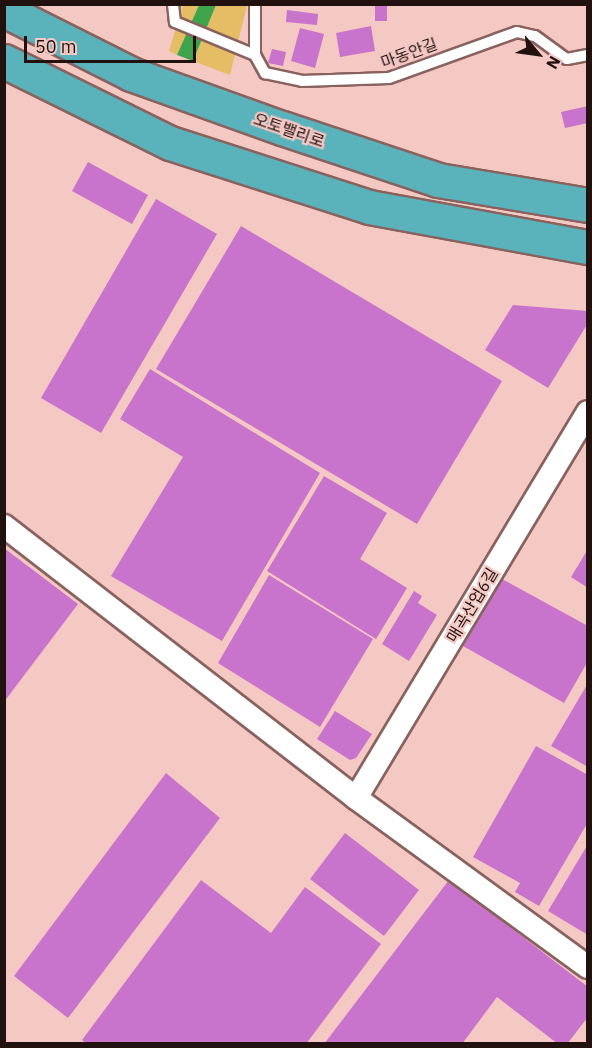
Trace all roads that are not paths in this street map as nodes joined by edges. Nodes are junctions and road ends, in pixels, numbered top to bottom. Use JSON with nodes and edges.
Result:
{"nodes":[{"id":1,"x":173,"y":4,"type":"edge"},
{"id":2,"x":255,"y":4,"type":"edge"},
{"id":3,"x":4,"y":10,"type":"edge"},
{"id":4,"x":255,"y":55,"type":"junction"},
{"id":5,"x":588,"y":55,"type":"edge"},
{"id":6,"x":4,"y":61,"type":"edge"},
{"id":7,"x":588,"y":205,"type":"edge"},
{"id":8,"x":588,"y":247,"type":"edge"},
{"id":9,"x":588,"y":412,"type":"edge"},
{"id":10,"x":4,"y":526,"type":"edge"},
{"id":11,"x":356,"y":798,"type":"junction"},
{"id":12,"x":588,"y":967,"type":"edge"}],
"edges":[{"from":1,"to":4,"type":"lane"},
{"from":2,"to":4,"type":"lane"},
{"from":3,"to":7,"type":"highway","name":"오토밸리로"},
{"from":4,"to":5,"type":"lane","name":"마동안길"},
{"from":6,"to":8,"type":"highway"},
{"from":9,"to":11,"type":"street","name":"매곡산업6길"},
{"from":10,"to":11,"type":"street"},
{"from":11,"to":12,"type":"street"}]}
